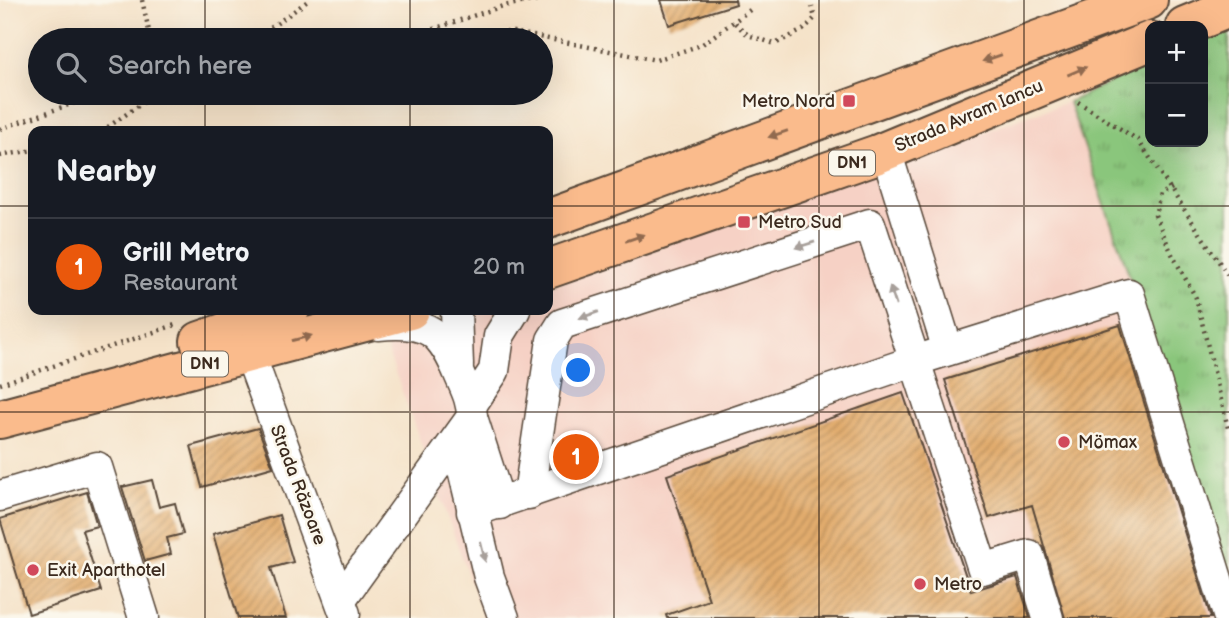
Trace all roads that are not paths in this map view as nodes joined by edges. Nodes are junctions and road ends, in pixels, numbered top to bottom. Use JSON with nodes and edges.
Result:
{"nodes":[{"id":1,"x":1148,"y":0,"type":"edge"},
{"id":2,"x":1229,"y":8,"type":"edge"},
{"id":3,"x":1197,"y":21,"type":"edge"},
{"id":4,"x":1145,"y":43,"type":"edge"},
{"id":5,"x":886,"y":151,"type":"junction"},
{"id":6,"x":553,"y":217,"type":"edge"},
{"id":7,"x":590,"y":254,"type":"junction"},
{"id":8,"x":553,"y":267,"type":"edge"},
{"id":9,"x":553,"y":277,"type":"edge"},
{"id":10,"x":275,"y":315,"type":"edge"},
{"id":11,"x":390,"y":315,"type":"edge"},
{"id":12,"x":456,"y":315,"type":"edge"},
{"id":13,"x":495,"y":323,"type":"edge"},
{"id":14,"x":338,"y":328,"type":"junction"},
{"id":15,"x":948,"y":351,"type":"junction"},
{"id":16,"x":249,"y":352,"type":"junction"},
{"id":17,"x":914,"y":361,"type":"junction"},
{"id":18,"x":458,"y":372,"type":"junction"},
{"id":19,"x":472,"y":410,"type":"junction"},
{"id":20,"x":0,"y":418,"type":"edge"},
{"id":21,"x":529,"y":494,"type":"junction"},
{"id":22,"x":0,"y":496,"type":"edge"},
{"id":23,"x":486,"y":508,"type":"junction"},
{"id":24,"x":344,"y":609,"type":"edge"},
{"id":25,"x":144,"y":618,"type":"edge"},
{"id":26,"x":504,"y":618,"type":"edge"},
{"id":27,"x":1048,"y":618,"type":"edge"},
{"id":28,"x":1229,"y":618,"type":"edge"}],
"edges":[{"from":1,"to":6,"type":"main road","one_way":true},
{"from":2,"to":3,"type":"main road"},
{"from":5,"to":4,"type":"main road","name":"Strada Avram Iancu","number":"DN1","one_way":true},
{"from":7,"to":5,"type":"main road","name":"Strada Avram Iancu","number":"DN1","one_way":true},
{"from":5,"to":15,"type":"street"},
{"from":7,"to":8,"type":"main road","name":"Strada Avram Iancu","number":"DN1"},
{"from":7,"to":9,"type":"street"},
{"from":10,"to":20,"type":"main road","number":"DN1"},
{"from":11,"to":14,"type":"main road","number":"DN1"},
{"from":12,"to":18,"type":"street"},
{"from":13,"to":19,"type":"street"},
{"from":16,"to":14,"type":"main road","number":"DN1","one_way":true},
{"from":14,"to":18,"type":"street"},
{"from":15,"to":17,"type":"street"},
{"from":15,"to":28,"type":"street"},
{"from":16,"to":20,"type":"main road","number":"DN1"},
{"from":16,"to":24,"type":"street","name":"Strada Răzoare"},
{"from":17,"to":21,"type":"street"},
{"from":17,"to":21,"type":"street","one_way":true},
{"from":17,"to":27,"type":"street"},
{"from":18,"to":19,"type":"street"},
{"from":19,"to":23,"type":"street"},
{"from":19,"to":24,"type":"street"},
{"from":21,"to":23,"type":"street"},
{"from":22,"to":25,"type":"street"},
{"from":23,"to":26,"type":"street","one_way":true}]}
